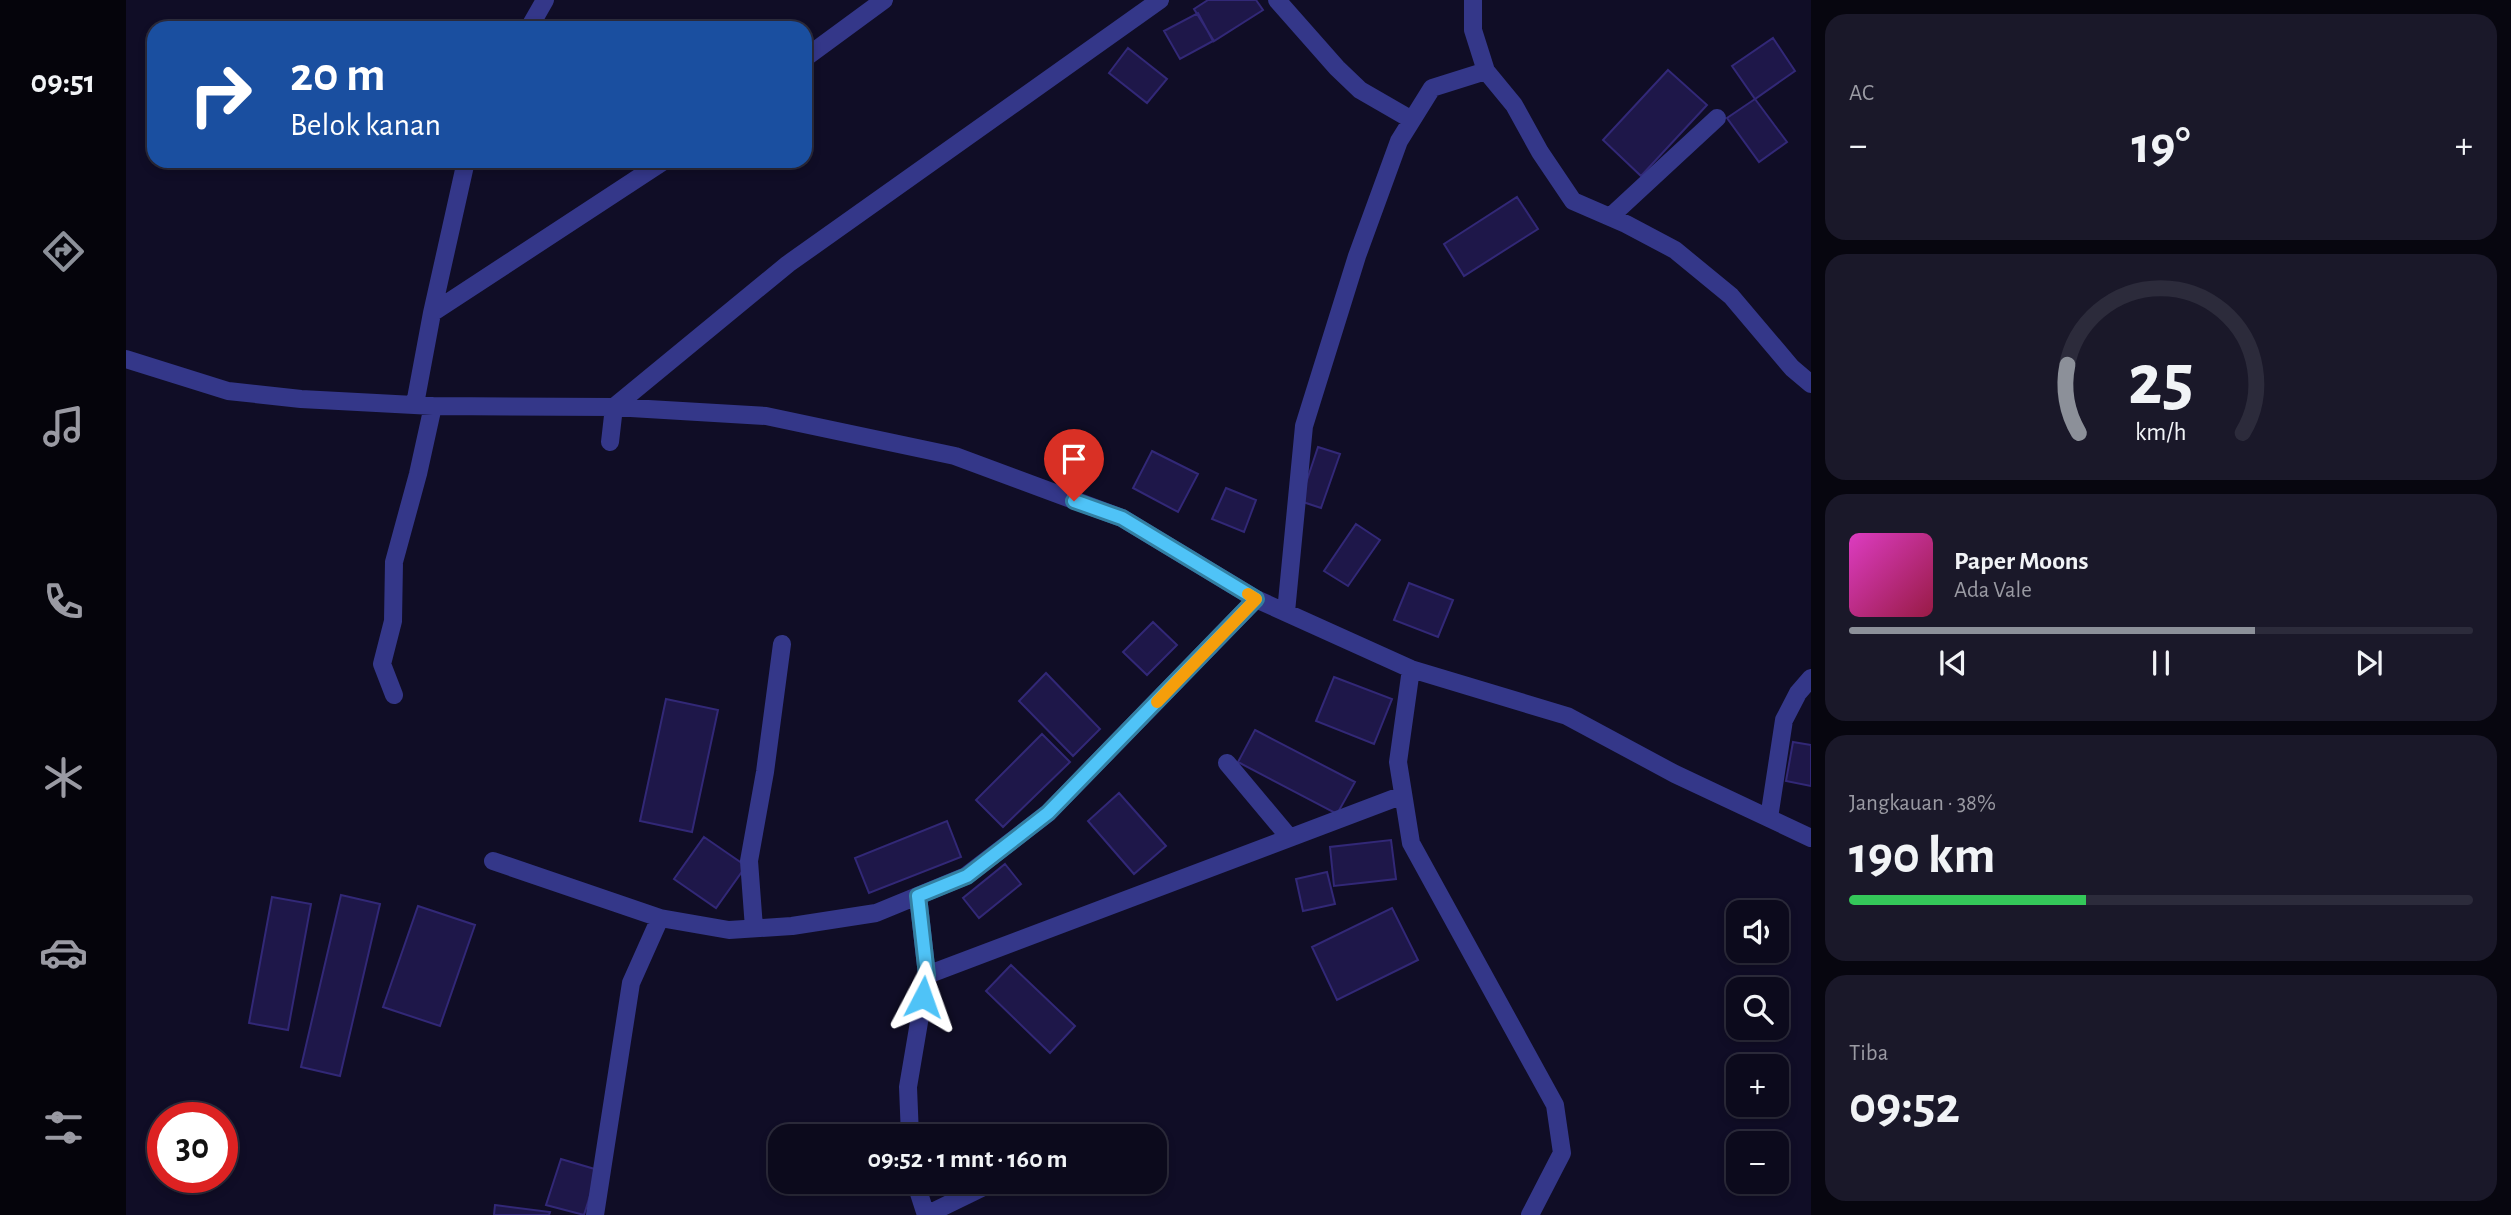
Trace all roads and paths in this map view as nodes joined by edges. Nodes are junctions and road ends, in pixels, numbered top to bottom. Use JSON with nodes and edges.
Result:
{"nodes":[{"id":1,"x":545,"y":0,"type":"edge"},
{"id":2,"x":884,"y":0,"type":"edge"},
{"id":3,"x":1160,"y":0,"type":"edge"},
{"id":4,"x":1277,"y":0,"type":"edge"},
{"id":5,"x":1472,"y":0,"type":"edge"},
{"id":6,"x":532,"y":21,"type":"edge"},
{"id":7,"x":812,"y":53,"type":"edge"},
{"id":8,"x":1486,"y":71,"type":"junction"},
{"id":9,"x":1717,"y":118,"type":"dead end"},
{"id":10,"x":1412,"y":120,"type":"junction"},
{"id":11,"x":464,"y":168,"type":"edge"},
{"id":12,"x":653,"y":168,"type":"edge"},
{"id":13,"x":1610,"y":217,"type":"junction"},
{"id":14,"x":432,"y":313,"type":"junction"},
{"id":15,"x":126,"y":359,"type":"edge"},
{"id":16,"x":1811,"y":384,"type":"edge"},
{"id":17,"x":424,"y":405,"type":"junction"},
{"id":18,"x":614,"y":407,"type":"junction"},
{"id":19,"x":610,"y":442,"type":"dead end"},
{"id":20,"x":1256,"y":599,"type":"junction"},
{"id":21,"x":1286,"y":612,"type":"junction"},
{"id":22,"x":782,"y":644,"type":"dead end"},
{"id":23,"x":1410,"y":668,"type":"junction"},
{"id":24,"x":1811,"y":678,"type":"edge"},
{"id":25,"x":394,"y":695,"type":"dead end"},
{"id":26,"x":1227,"y":763,"type":"dead end"},
{"id":27,"x":1403,"y":795,"type":"junction"},
{"id":28,"x":1769,"y":818,"type":"junction"},
{"id":29,"x":1289,"y":837,"type":"junction"},
{"id":30,"x":1811,"y":838,"type":"edge"},
{"id":31,"x":493,"y":861,"type":"dead end"},
{"id":32,"x":918,"y":896,"type":"junction"},
{"id":33,"x":660,"y":918,"type":"junction"},
{"id":34,"x":754,"y":928,"type":"junction"},
{"id":35,"x":927,"y":975,"type":"junction"},
{"id":36,"x":910,"y":1124,"type":"edge"},
{"id":37,"x":919,"y":1194,"type":"edge"},
{"id":38,"x":969,"y":1194,"type":"edge"},
{"id":39,"x":595,"y":1215,"type":"edge"},
{"id":40,"x":926,"y":1215,"type":"edge"},
{"id":41,"x":1530,"y":1215,"type":"edge"}],
"edges":[{"from":1,"to":6,"type":"street"},
{"from":2,"to":7,"type":"street"},
{"from":3,"to":18,"type":"street"},
{"from":4,"to":10,"type":"street"},
{"from":5,"to":8,"type":"street"},
{"from":8,"to":10,"type":"street"},
{"from":8,"to":13,"type":"street"},
{"from":9,"to":13,"type":"street"},
{"from":10,"to":21,"type":"street"},
{"from":11,"to":14,"type":"street"},
{"from":12,"to":14,"type":"street"},
{"from":13,"to":16,"type":"street"},
{"from":14,"to":17,"type":"street"},
{"from":15,"to":17,"type":"street"},
{"from":17,"to":18,"type":"street"},
{"from":17,"to":25,"type":"street"},
{"from":18,"to":19,"type":"street"},
{"from":18,"to":20,"type":"street"},
{"from":20,"to":21,"type":"street"},
{"from":20,"to":32,"type":"street"},
{"from":21,"to":23,"type":"street"},
{"from":22,"to":34,"type":"street"},
{"from":23,"to":27,"type":"street"},
{"from":23,"to":28,"type":"street"},
{"from":24,"to":28,"type":"street"},
{"from":26,"to":29,"type":"street"},
{"from":27,"to":29,"type":"street"},
{"from":27,"to":41,"type":"street"},
{"from":28,"to":30,"type":"street"},
{"from":29,"to":35,"type":"street"},
{"from":31,"to":33,"type":"street"},
{"from":32,"to":34,"type":"street"},
{"from":32,"to":35,"type":"street"},
{"from":33,"to":34,"type":"street"},
{"from":33,"to":39,"type":"street"},
{"from":35,"to":36,"type":"street"},
{"from":37,"to":40,"type":"street"},
{"from":38,"to":40,"type":"street"}]}
